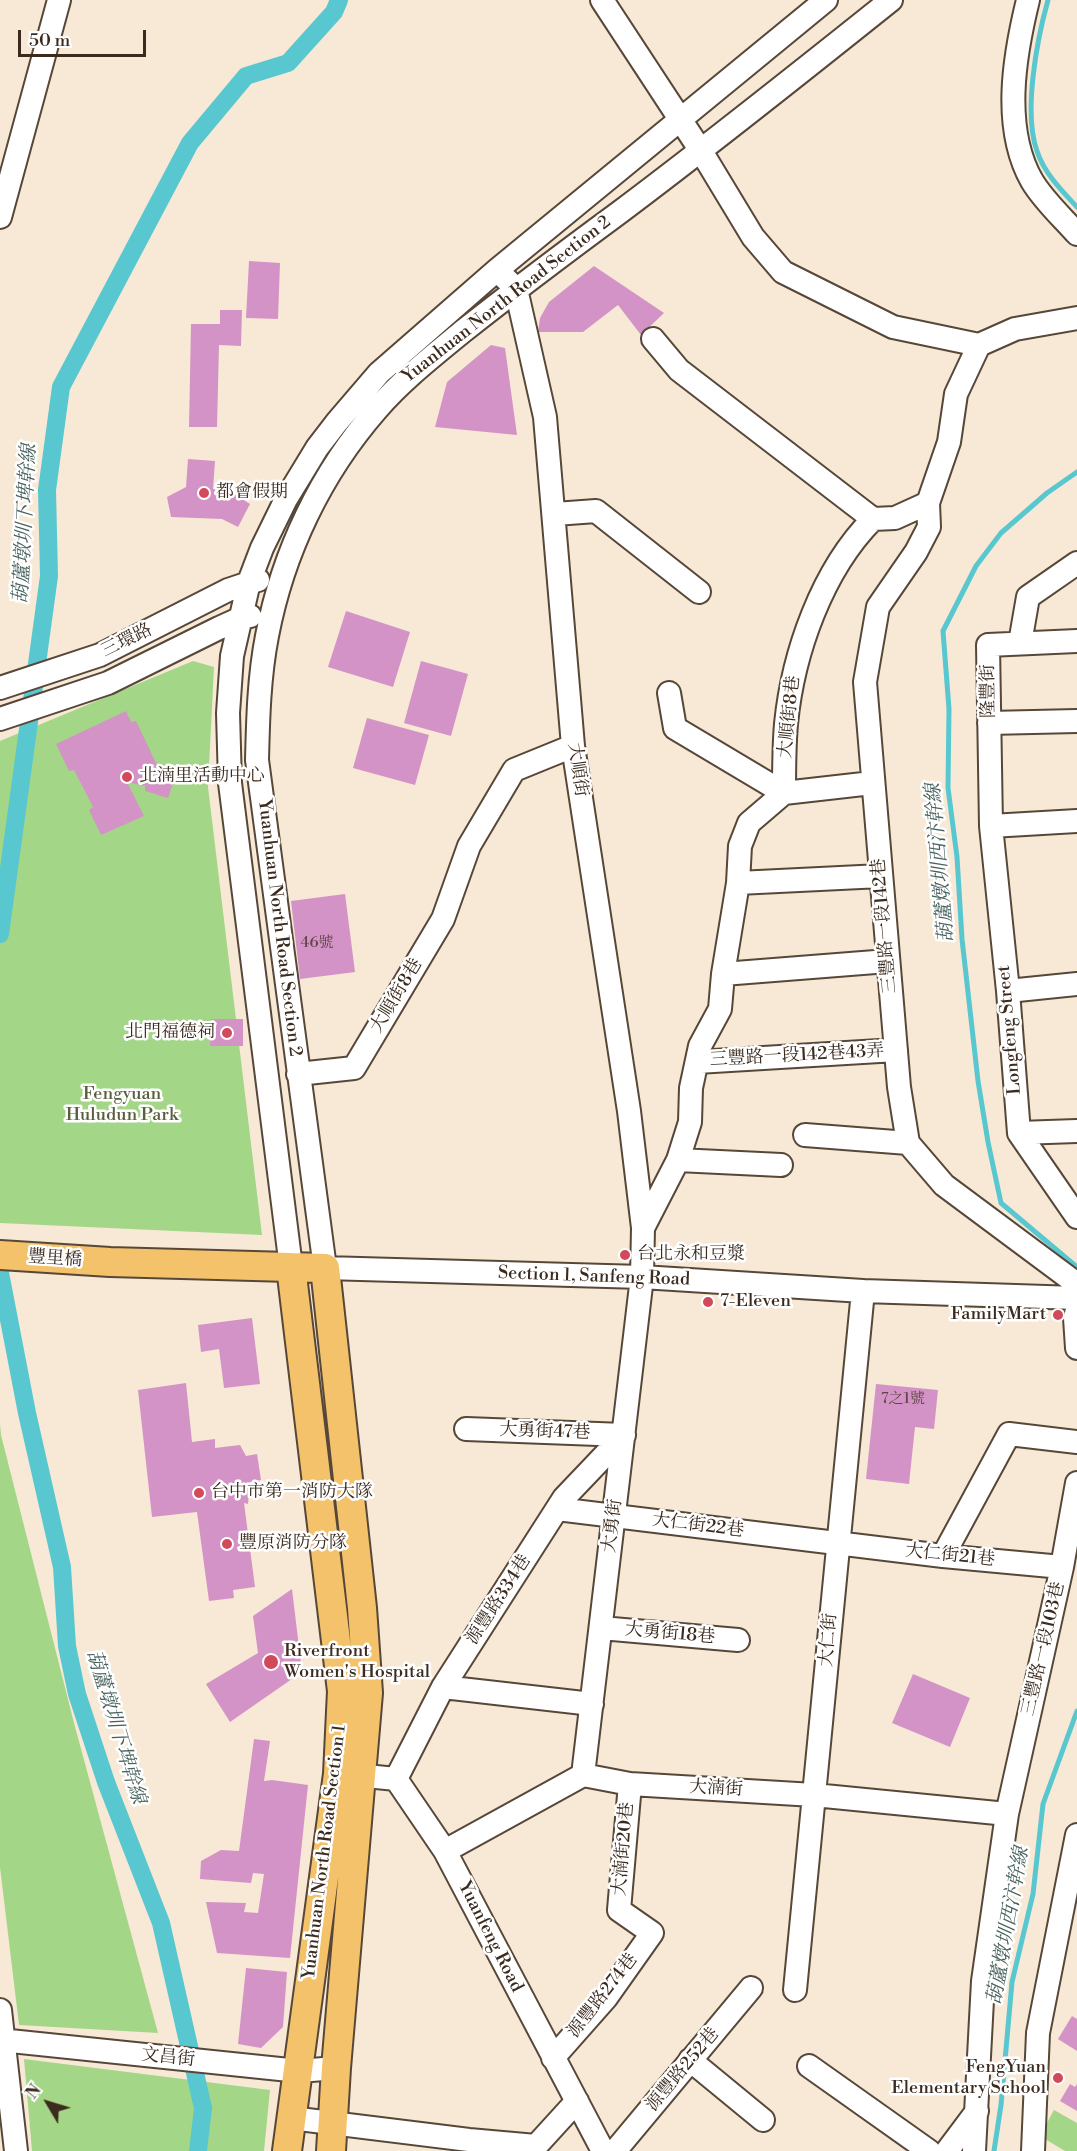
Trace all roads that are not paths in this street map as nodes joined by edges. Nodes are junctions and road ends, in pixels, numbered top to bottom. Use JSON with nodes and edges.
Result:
{"nodes":[{"id":1,"x":59,"y":0,"type":"edge"},
{"id":2,"x":602,"y":0,"type":"edge"},
{"id":3,"x":891,"y":0,"type":"edge"},
{"id":4,"x":1028,"y":0,"type":"edge"},
{"id":5,"x":821,"y":2,"type":"edge"},
{"id":6,"x":680,"y":120,"type":"junction"},
{"id":7,"x":701,"y":151,"type":"junction"},
{"id":8,"x":0,"y":217,"type":"edge"},
{"id":9,"x":1077,"y":234,"type":"edge"},
{"id":10,"x":497,"y":270,"type":"junction"},
{"id":11,"x":516,"y":289,"type":"junction"},
{"id":12,"x":1077,"y":318,"type":"edge"},
{"id":13,"x":653,"y":339,"type":"dead end"},
{"id":14,"x":979,"y":345,"type":"junction"},
{"id":15,"x":928,"y":503,"type":"junction"},
{"id":16,"x":555,"y":514,"type":"junction"},
{"id":17,"x":873,"y":519,"type":"junction"},
{"id":18,"x":1077,"y":562,"type":"edge"},
{"id":19,"x":284,"y":574,"type":"junction"},
{"id":20,"x":249,"y":582,"type":"junction"},
{"id":21,"x":699,"y":592,"type":"dead end"},
{"id":22,"x":273,"y":612,"type":"junction"},
{"id":23,"x":241,"y":618,"type":"junction"},
{"id":24,"x":1077,"y":641,"type":"edge"},
{"id":25,"x":1020,"y":644,"type":"junction"},
{"id":26,"x":0,"y":688,"type":"edge"},
{"id":27,"x":669,"y":693,"type":"dead end"},
{"id":28,"x":0,"y":719,"type":"edge"},
{"id":29,"x":1077,"y":721,"type":"edge"},
{"id":30,"x":989,"y":723,"type":"junction"},
{"id":31,"x":573,"y":746,"type":"junction"},
{"id":32,"x":873,"y":783,"type":"junction"},
{"id":33,"x":784,"y":793,"type":"junction"},
{"id":34,"x":1077,"y":821,"type":"edge"},
{"id":35,"x":991,"y":826,"type":"junction"},
{"id":36,"x":881,"y":876,"type":"junction"},
{"id":37,"x":738,"y":883,"type":"junction"},
{"id":38,"x":888,"y":961,"type":"junction"},
{"id":39,"x":723,"y":974,"type":"junction"},
{"id":40,"x":1077,"y":984,"type":"edge"},
{"id":41,"x":1008,"y":990,"type":"junction"},
{"id":42,"x":896,"y":1050,"type":"junction"},
{"id":43,"x":697,"y":1062,"type":"junction"},
{"id":44,"x":298,"y":1074,"type":"junction"},
{"id":45,"x":1077,"y":1131,"type":"edge"},
{"id":46,"x":1019,"y":1133,"type":"junction"},
{"id":47,"x":805,"y":1135,"type":"dead end"},
{"id":48,"x":908,"y":1143,"type":"junction"},
{"id":49,"x":678,"y":1160,"type":"junction"},
{"id":50,"x":782,"y":1165,"type":"dead end"},
{"id":51,"x":1077,"y":1217,"type":"edge"},
{"id":52,"x":643,"y":1228,"type":"junction"},
{"id":53,"x":0,"y":1255,"type":"edge"},
{"id":54,"x":110,"y":1262,"type":"joint"},
{"id":55,"x":291,"y":1267,"type":"junction"},
{"id":56,"x":324,"y":1268,"type":"junction"},
{"id":57,"x":642,"y":1277,"type":"junction"},
{"id":58,"x":1077,"y":1284,"type":"edge"},
{"id":59,"x":863,"y":1291,"type":"junction"},
{"id":60,"x":1077,"y":1298,"type":"edge"},
{"id":61,"x":1077,"y":1310,"type":"edge"},
{"id":62,"x":1077,"y":1348,"type":"edge"},
{"id":63,"x":466,"y":1429,"type":"dead end"},
{"id":64,"x":624,"y":1436,"type":"junction"},
{"id":65,"x":1077,"y":1442,"type":"edge"},
{"id":66,"x":1077,"y":1483,"type":"edge"},
{"id":67,"x":557,"y":1509,"type":"junction"},
{"id":68,"x":615,"y":1516,"type":"junction"},
{"id":69,"x":838,"y":1543,"type":"junction"},
{"id":70,"x":943,"y":1556,"type":"junction"},
{"id":71,"x":1062,"y":1567,"type":"junction"},
{"id":72,"x":601,"y":1628,"type":"junction"},
{"id":73,"x":738,"y":1640,"type":"dead end"},
{"id":74,"x":443,"y":1687,"type":"junction"},
{"id":75,"x":592,"y":1704,"type":"junction"},
{"id":76,"x":350,"y":1775,"type":"junction"},
{"id":77,"x":583,"y":1775,"type":"junction"},
{"id":78,"x":396,"y":1779,"type":"junction"},
{"id":79,"x":630,"y":1784,"type":"junction"},
{"id":80,"x":814,"y":1795,"type":"junction"},
{"id":81,"x":1007,"y":1814,"type":"junction"},
{"id":82,"x":1077,"y":1835,"type":"edge"},
{"id":83,"x":445,"y":1851,"type":"junction"},
{"id":84,"x":652,"y":1933,"type":"joint"},
{"id":85,"x":751,"y":1988,"type":"dead end"},
{"id":86,"x":795,"y":1990,"type":"dead end"},
{"id":87,"x":0,"y":2010,"type":"edge"},
{"id":88,"x":2,"y":2041,"type":"edge"},
{"id":89,"x":552,"y":2058,"type":"junction"},
{"id":90,"x":690,"y":2061,"type":"junction"},
{"id":91,"x":809,"y":2066,"type":"dead end"},
{"id":92,"x":336,"y":2068,"type":"junction"},
{"id":93,"x":299,"y":2071,"type":"junction"},
{"id":94,"x":577,"y":2102,"type":"junction"},
{"id":95,"x":976,"y":2111,"type":"junction"},
{"id":96,"x":291,"y":2118,"type":"junction"},
{"id":97,"x":763,"y":2120,"type":"dead end"},
{"id":98,"x":334,"y":2122,"type":"junction"},
{"id":99,"x":469,"y":2146,"type":"edge"},
{"id":100,"x":16,"y":2151,"type":"edge"},
{"id":101,"x":286,"y":2151,"type":"edge"},
{"id":102,"x":331,"y":2151,"type":"edge"},
{"id":103,"x":603,"y":2151,"type":"edge"},
{"id":104,"x":615,"y":2151,"type":"edge"},
{"id":105,"x":929,"y":2151,"type":"edge"},
{"id":106,"x":946,"y":2151,"type":"edge"},
{"id":107,"x":974,"y":2151,"type":"edge"},
{"id":108,"x":1033,"y":2151,"type":"edge"}],
"edges":[{"from":1,"to":8,"type":"street"},
{"from":2,"to":6,"type":"street"},
{"from":3,"to":7,"type":"street","name":"Yuanhuan North Road Section 2"},
{"from":4,"to":9,"type":"street"},
{"from":5,"to":6,"type":"street","name":"Yuanhuan North Road Section 2"},
{"from":6,"to":7,"type":"street"},
{"from":6,"to":10,"type":"street","name":"Yuanhuan North Road Section 2"},
{"from":7,"to":11,"type":"street","name":"Yuanhuan North Road Section 2"},
{"from":7,"to":14,"type":"street"},
{"from":10,"to":11,"type":"street"},
{"from":10,"to":20,"type":"street","name":"Yuanhuan North Road Section 2"},
{"from":11,"to":16,"type":"street","name":"大順街"},
{"from":11,"to":19,"type":"street","name":"Yuanhuan North Road Section 2"},
{"from":12,"to":14,"type":"street"},
{"from":13,"to":17,"type":"street"},
{"from":14,"to":15,"type":"street"},
{"from":15,"to":17,"type":"street"},
{"from":15,"to":32,"type":"street","name":"三豐路一段142巷"},
{"from":16,"to":21,"type":"street"},
{"from":16,"to":31,"type":"street","name":"大順街"},
{"from":17,"to":33,"type":"street","name":"大順街8巷"},
{"from":18,"to":25,"type":"street"},
{"from":19,"to":20,"type":"street","name":"三環路"},
{"from":19,"to":22,"type":"street","name":"Yuanhuan North Road Section 2"},
{"from":20,"to":23,"type":"street","name":"Yuanhuan North Road Section 2"},
{"from":20,"to":26,"type":"street","name":"三環路"},
{"from":22,"to":23,"type":"street","name":"三環路"},
{"from":22,"to":44,"type":"street","name":"Yuanhuan North Road Section 2"},
{"from":23,"to":28,"type":"street","name":"三環路"},
{"from":23,"to":55,"type":"street","name":"Yuanhuan North Road Section 2"},
{"from":24,"to":25,"type":"street","name":"隆豐街"},
{"from":25,"to":30,"type":"street","name":"隆豐街"},
{"from":27,"to":33,"type":"street"},
{"from":29,"to":30,"type":"street"},
{"from":30,"to":35,"type":"street","name":"隆豐街"},
{"from":31,"to":44,"type":"street","name":"大順街8巷"},
{"from":31,"to":52,"type":"street","name":"大順街"},
{"from":32,"to":33,"type":"street"},
{"from":32,"to":36,"type":"street","name":"三豐路一段142巷"},
{"from":33,"to":37,"type":"street"},
{"from":34,"to":35,"type":"street"},
{"from":35,"to":41,"type":"street","name":"Longfeng Street"},
{"from":36,"to":37,"type":"street"},
{"from":36,"to":38,"type":"street","name":"三豐路一段142巷"},
{"from":37,"to":39,"type":"street"},
{"from":38,"to":39,"type":"street"},
{"from":38,"to":42,"type":"street","name":"三豐路一段142巷"},
{"from":39,"to":43,"type":"street"},
{"from":40,"to":41,"type":"street"},
{"from":41,"to":46,"type":"street","name":"Longfeng Street"},
{"from":42,"to":43,"type":"street","name":"三豐路一段142巷43弄"},
{"from":42,"to":48,"type":"street","name":"三豐路一段142巷"},
{"from":43,"to":49,"type":"street"},
{"from":44,"to":56,"type":"street","name":"Yuanhuan North Road Section 2"},
{"from":45,"to":46,"type":"street"},
{"from":46,"to":51,"type":"street"},
{"from":47,"to":48,"type":"street"},
{"from":48,"to":58,"type":"street"},
{"from":49,"to":50,"type":"street"},
{"from":49,"to":52,"type":"street"},
{"from":52,"to":57,"type":"street","name":"大順街"},
{"from":53,"to":54,"type":"main road","name":"豐里橋"},
{"from":54,"to":55,"type":"main road","name":"Section 1, Sanfeng Road"},
{"from":55,"to":56,"type":"main road","name":"Section 1, Sanfeng Road"},
{"from":55,"to":76,"type":"main road","name":"Yuanhuan North Road Section 1"},
{"from":56,"to":57,"type":"street","name":"Section 1, Sanfeng Road"},
{"from":56,"to":76,"type":"main road","name":"Yuanhuan North Road Section 1"},
{"from":57,"to":59,"type":"street","name":"Section 1, Sanfeng Road"},
{"from":57,"to":64,"type":"street","name":"大勇街"},
{"from":59,"to":60,"type":"street","name":"Section 1, Sanfeng Road"},
{"from":59,"to":69,"type":"street","name":"大仁街"},
{"from":61,"to":62,"type":"street"},
{"from":63,"to":64,"type":"street","name":"大勇街47巷"},
{"from":64,"to":67,"type":"street","name":"源豐路334巷"},
{"from":64,"to":68,"type":"street","name":"大勇街"},
{"from":65,"to":70,"type":"street"},
{"from":66,"to":71,"type":"street","name":"三豐路一段103巷"},
{"from":67,"to":68,"type":"street","name":"大仁街22巷"},
{"from":67,"to":74,"type":"street","name":"源豐路334巷"},
{"from":68,"to":69,"type":"street","name":"大仁街22巷"},
{"from":68,"to":72,"type":"street","name":"大勇街"},
{"from":69,"to":70,"type":"street","name":"大仁街21巷"},
{"from":69,"to":80,"type":"street","name":"大仁街"},
{"from":70,"to":71,"type":"street","name":"大仁街21巷"},
{"from":71,"to":81,"type":"street","name":"三豐路一段103巷"},
{"from":72,"to":73,"type":"street","name":"大勇街18巷"},
{"from":72,"to":75,"type":"street","name":"大勇街"},
{"from":74,"to":75,"type":"street"},
{"from":74,"to":78,"type":"street","name":"源豐路334巷"},
{"from":75,"to":77,"type":"street","name":"大勇街"},
{"from":76,"to":78,"type":"street"},
{"from":76,"to":92,"type":"main road","name":"Yuanhuan North Road Section 1"},
{"from":76,"to":93,"type":"main road","name":"Yuanhuan North Road Section 1"},
{"from":77,"to":79,"type":"street","name":"大湳街"},
{"from":77,"to":83,"type":"street"},
{"from":78,"to":83,"type":"street","name":"Yuanfeng Road"},
{"from":79,"to":80,"type":"street","name":"大湳街"},
{"from":79,"to":84,"type":"street","name":"大湳街20巷"},
{"from":80,"to":81,"type":"street","name":"大湳街"},
{"from":80,"to":86,"type":"street","name":"大仁街"},
{"from":81,"to":95,"type":"street","name":"三豐路一段103巷"},
{"from":82,"to":108,"type":"street"},
{"from":83,"to":89,"type":"street","name":"Yuanfeng Road"},
{"from":84,"to":89,"type":"street","name":"源豐路274巷"},
{"from":85,"to":90,"type":"street","name":"源豐路252巷"},
{"from":87,"to":88,"type":"street"},
{"from":88,"to":93,"type":"street","name":"文昌街"},
{"from":88,"to":100,"type":"street"},
{"from":89,"to":94,"type":"street","name":"Yuanfeng Road"},
{"from":90,"to":97,"type":"street"},
{"from":90,"to":104,"type":"street","name":"源豐路252巷"},
{"from":91,"to":105,"type":"street"},
{"from":92,"to":93,"type":"street","name":"文昌街"},
{"from":92,"to":98,"type":"main road","name":"Yuanhuan North Road Section 1"},
{"from":93,"to":96,"type":"main road","name":"Yuanhuan North Road Section 1"},
{"from":94,"to":99,"type":"street"},
{"from":94,"to":103,"type":"street","name":"Yuanfeng Road"},
{"from":95,"to":106,"type":"street"},
{"from":95,"to":107,"type":"street","name":"三豐路一段103巷"},
{"from":96,"to":98,"type":"street"},
{"from":96,"to":101,"type":"main road","name":"Yuanhuan North Road Section 1"},
{"from":98,"to":99,"type":"street"},
{"from":98,"to":102,"type":"main road","name":"Yuanhuan North Road Section 1"}]}
